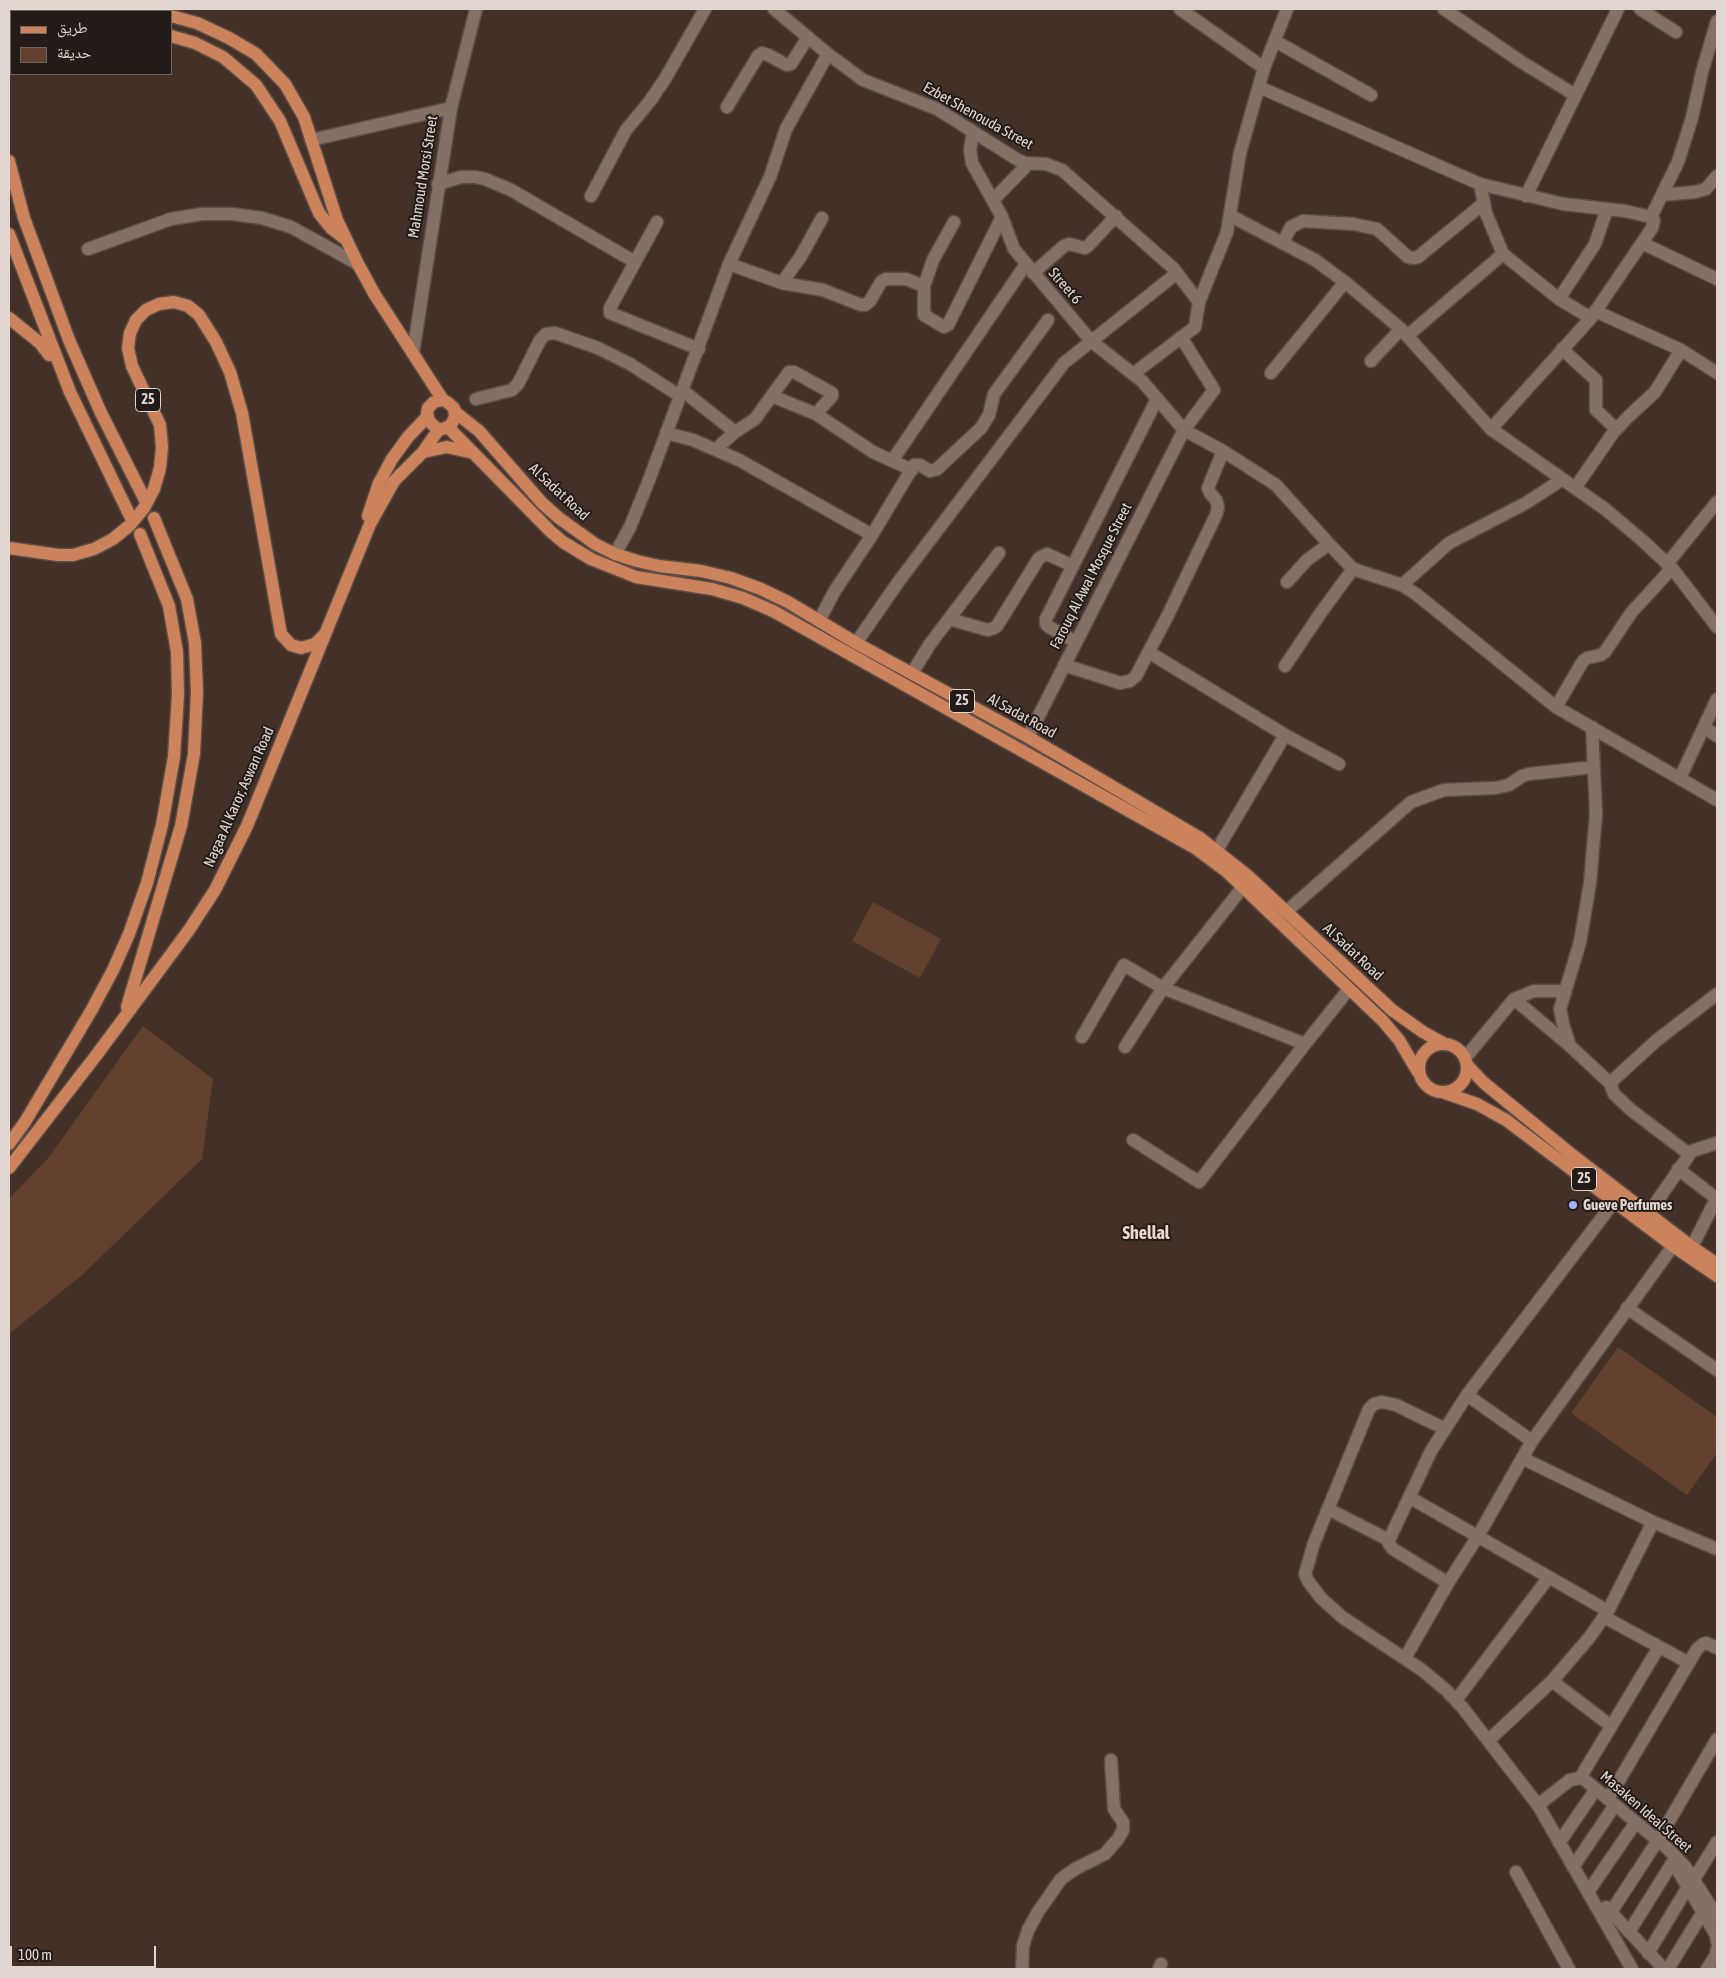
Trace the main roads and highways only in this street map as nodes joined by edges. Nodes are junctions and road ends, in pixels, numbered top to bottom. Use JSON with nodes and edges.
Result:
{"nodes":[{"id":1,"x":172,"y":16,"type":"edge"},
{"id":2,"x":172,"y":36,"type":"edge"},
{"id":3,"x":9,"y":161,"type":"edge"},
{"id":4,"x":9,"y":234,"type":"edge"},
{"id":5,"x":346,"y":239,"type":"junction"},
{"id":6,"x":9,"y":318,"type":"edge"},
{"id":7,"x":60,"y":369,"type":"junction"},
{"id":8,"x":443,"y":400,"type":"junction"},
{"id":9,"x":455,"y":412,"type":"junction"},
{"id":10,"x":427,"y":417,"type":"junction"},
{"id":11,"x":443,"y":428,"type":"junction"},
{"id":12,"x":423,"y":452,"type":"junction"},
{"id":13,"x":471,"y":452,"type":"junction"},
{"id":14,"x":145,"y":500,"type":"dead end"},
{"id":15,"x":130,"y":516,"type":"dead end"},
{"id":16,"x":154,"y":518,"type":"dead end"},
{"id":17,"x":140,"y":534,"type":"dead end"},
{"id":18,"x":365,"y":535,"type":"junction"},
{"id":19,"x":9,"y":548,"type":"edge"},
{"id":20,"x":328,"y":631,"type":"junction"},
{"id":21,"x":124,"y":1016,"type":"junction"},
{"id":22,"x":1445,"y":1044,"type":"junction"},
{"id":23,"x":1466,"y":1061,"type":"junction"},
{"id":24,"x":1418,"y":1072,"type":"junction"},
{"id":25,"x":1446,"y":1092,"type":"junction"},
{"id":26,"x":9,"y":1144,"type":"edge"},
{"id":27,"x":9,"y":1168,"type":"edge"},
{"id":28,"x":1717,"y":1264,"type":"edge"},
{"id":29,"x":1717,"y":1276,"type":"edge"}],
"edges":[{"from":1,"to":5,"type":"main road"},
{"from":2,"to":5,"type":"main road"},
{"from":3,"to":14,"type":"main road"},
{"from":4,"to":7,"type":"main road"},
{"from":5,"to":8,"type":"main road"},
{"from":6,"to":7,"type":"main road"},
{"from":7,"to":15,"type":"main road"},
{"from":8,"to":9,"type":"main road"},
{"from":8,"to":10,"type":"main road"},
{"from":9,"to":11,"type":"main road"},
{"from":9,"to":22,"type":"main road","name":"Al Sadat Road","number":"25"},
{"from":10,"to":11,"type":"main road"},
{"from":10,"to":18,"type":"main road","name":"Nagaa Al Karor, Aswan Road"},
{"from":11,"to":12,"type":"main road","name":"Nagaa Al Karor, Aswan Road"},
{"from":11,"to":13,"type":"main road","name":"Al Sadat Road","number":"25"},
{"from":12,"to":13,"type":"main road"},
{"from":12,"to":18,"type":"main road","name":"Nagaa Al Karor, Aswan Road"},
{"from":13,"to":24,"type":"main road","name":"Al Sadat Road","number":"25"},
{"from":16,"to":21,"type":"main road"},
{"from":17,"to":26,"type":"main road"},
{"from":18,"to":20,"type":"main road","name":"Nagaa Al Karor, Aswan Road"},
{"from":19,"to":20,"type":"main road","number":"25"},
{"from":20,"to":21,"type":"main road","name":"Nagaa Al Karor, Aswan Road"},
{"from":21,"to":27,"type":"main road","name":"Nagaa Al Karor, Aswan Road"},
{"from":22,"to":23,"type":"main road"},
{"from":22,"to":24,"type":"main road"},
{"from":23,"to":25,"type":"main road"},
{"from":23,"to":28,"type":"main road","number":"25"},
{"from":24,"to":25,"type":"main road"},
{"from":25,"to":29,"type":"main road","number":"25"}]}
